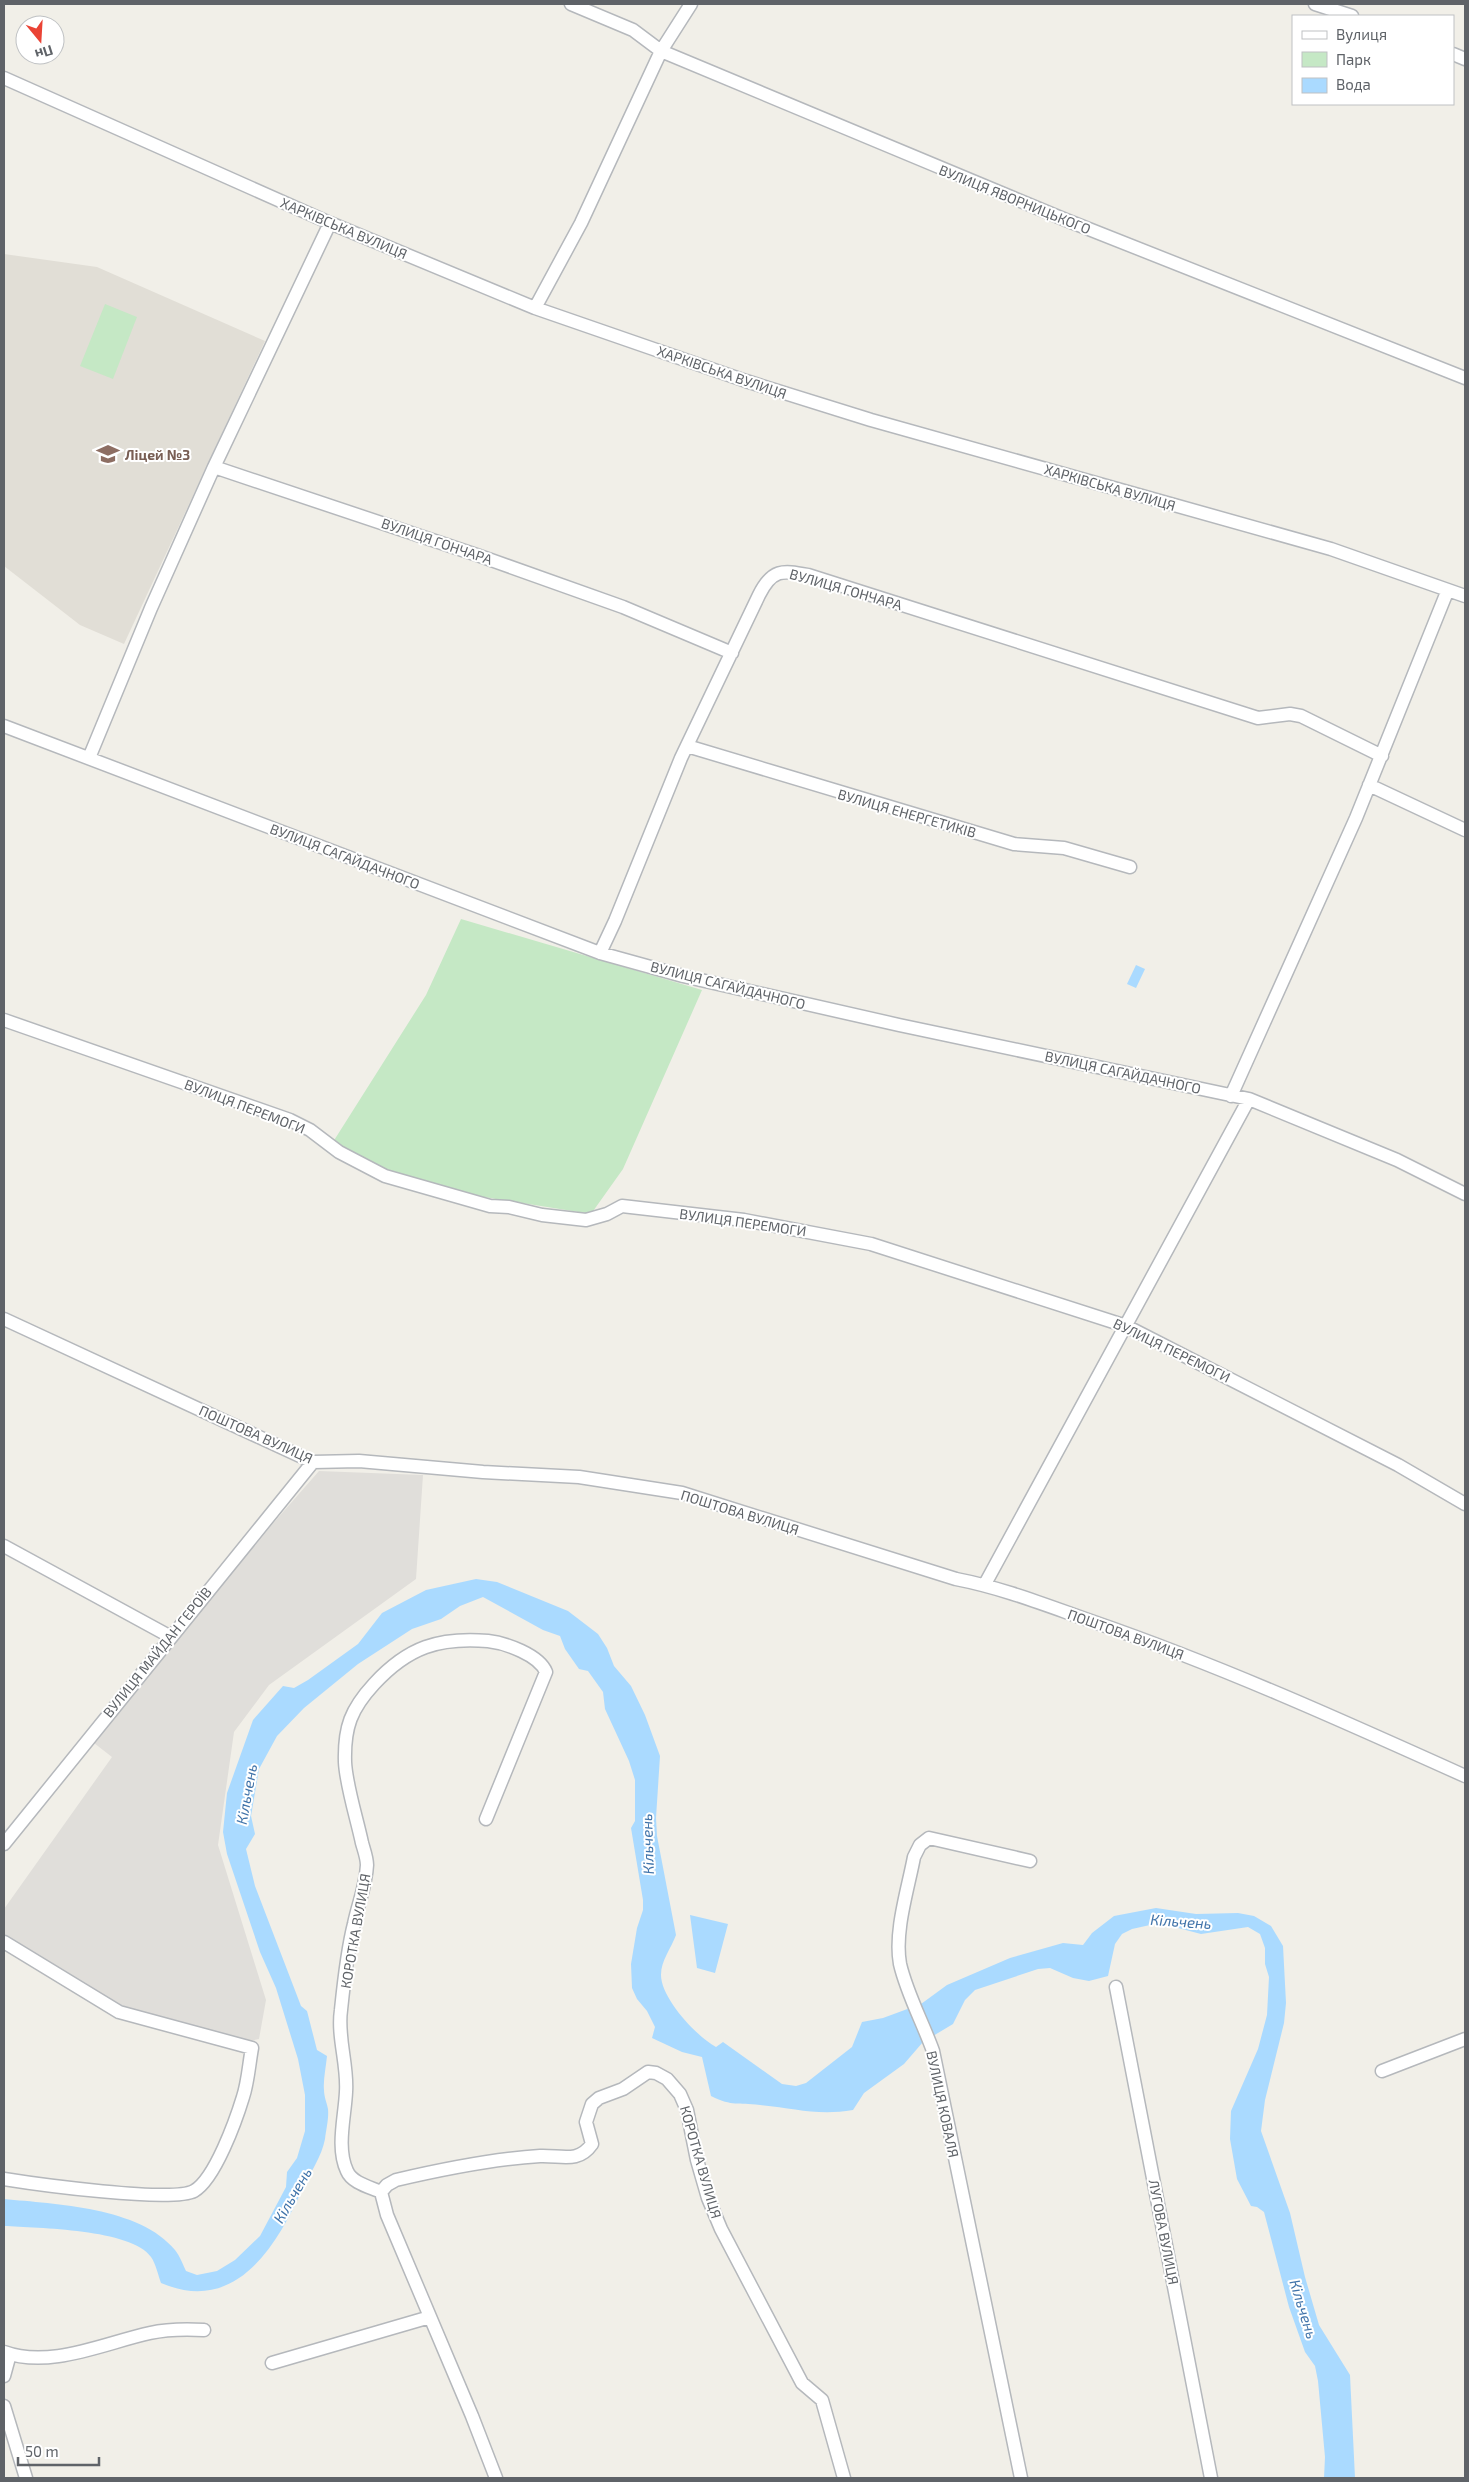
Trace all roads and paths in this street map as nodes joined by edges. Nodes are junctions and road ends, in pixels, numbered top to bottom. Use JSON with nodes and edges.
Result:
{"nodes":[{"id":1,"x":572,"y":4,"type":"edge"},
{"id":2,"x":691,"y":4,"type":"edge"},
{"id":3,"x":1315,"y":4,"type":"edge"},
{"id":4,"x":1349,"y":15,"type":"edge"},
{"id":5,"x":661,"y":51,"type":"junction"},
{"id":6,"x":4,"y":78,"type":"edge"},
{"id":7,"x":330,"y":223,"type":"junction"},
{"id":8,"x":535,"y":308,"type":"junction"},
{"id":9,"x":1465,"y":378,"type":"edge"},
{"id":10,"x":214,"y":466,"type":"junction"},
{"id":11,"x":1447,"y":592,"type":"junction"},
{"id":12,"x":1465,"y":596,"type":"edge"},
{"id":13,"x":732,"y":653,"type":"junction"},
{"id":14,"x":4,"y":726,"type":"edge"},
{"id":15,"x":687,"y":746,"type":"junction"},
{"id":16,"x":1382,"y":756,"type":"junction"},
{"id":17,"x":89,"y":758,"type":"junction"},
{"id":18,"x":1369,"y":785,"type":"junction"},
{"id":19,"x":1465,"y":830,"type":"edge"},
{"id":20,"x":1130,"y":867,"type":"dead end"},
{"id":21,"x":600,"y":953,"type":"junction"},
{"id":22,"x":4,"y":1020,"type":"edge"},
{"id":23,"x":1231,"y":1096,"type":"junction"},
{"id":24,"x":1249,"y":1099,"type":"junction"},
{"id":25,"x":1465,"y":1194,"type":"edge"},
{"id":26,"x":4,"y":1319,"type":"edge"},
{"id":27,"x":1126,"y":1326,"type":"junction"},
{"id":28,"x":313,"y":1462,"type":"junction"},
{"id":29,"x":1465,"y":1504,"type":"edge"},
{"id":30,"x":4,"y":1546,"type":"edge"},
{"id":31,"x":985,"y":1584,"type":"junction"},
{"id":32,"x":171,"y":1637,"type":"junction"},
{"id":33,"x":1465,"y":1776,"type":"edge"},
{"id":34,"x":486,"y":1819,"type":"dead end"},
{"id":35,"x":4,"y":1844,"type":"edge"},
{"id":36,"x":1030,"y":1861,"type":"dead end"},
{"id":37,"x":4,"y":1942,"type":"edge"},
{"id":38,"x":1116,"y":1986,"type":"dead end"},
{"id":39,"x":1465,"y":2039,"type":"edge"},
{"id":40,"x":1382,"y":2071,"type":"dead end"},
{"id":41,"x":4,"y":2179,"type":"edge"},
{"id":42,"x":381,"y":2192,"type":"junction"},
{"id":43,"x":430,"y":2316,"type":"junction"},
{"id":44,"x":204,"y":2330,"type":"dead end"},
{"id":45,"x":7,"y":2353,"type":"edge"},
{"id":46,"x":272,"y":2363,"type":"dead end"},
{"id":47,"x":4,"y":2376,"type":"edge"},
{"id":48,"x":4,"y":2406,"type":"edge"},
{"id":49,"x":26,"y":2478,"type":"edge"},
{"id":50,"x":496,"y":2478,"type":"edge"},
{"id":51,"x":844,"y":2478,"type":"edge"},
{"id":52,"x":1021,"y":2478,"type":"edge"},
{"id":53,"x":1211,"y":2478,"type":"edge"}],
"edges":[{"from":1,"to":5,"type":"street","name":"ВУЛИЦЯ ЯВОРНИЦЬКОГО"},
{"from":2,"to":5,"type":"street"},
{"from":3,"to":4,"type":"street"},
{"from":5,"to":8,"type":"street"},
{"from":5,"to":9,"type":"street","name":"ВУЛИЦЯ ЯВОРНИЦЬКОГО"},
{"from":6,"to":7,"type":"street","name":"ХАРКІВСЬКА ВУЛИЦЯ"},
{"from":7,"to":8,"type":"street","name":"ХАРКІВСЬКА ВУЛИЦЯ"},
{"from":7,"to":10,"type":"street"},
{"from":8,"to":11,"type":"street","name":"ХАРКІВСЬКА ВУЛИЦЯ"},
{"from":10,"to":13,"type":"street","name":"ВУЛИЦЯ ГОНЧАРА"},
{"from":10,"to":17,"type":"street"},
{"from":11,"to":12,"type":"street","name":"ХАРКІВСЬКА ВУЛИЦЯ"},
{"from":11,"to":16,"type":"street"},
{"from":13,"to":15,"type":"street"},
{"from":13,"to":16,"type":"street","name":"ВУЛИЦЯ ГОНЧАРА"},
{"from":14,"to":17,"type":"street","name":"ВУЛИЦЯ САГАЙДАЧНОГО"},
{"from":15,"to":20,"type":"street","name":"ВУЛИЦЯ ЕНЕРГЕТИКІВ"},
{"from":15,"to":21,"type":"street"},
{"from":16,"to":18,"type":"street"},
{"from":17,"to":21,"type":"street","name":"ВУЛИЦЯ САГАЙДАЧНОГО"},
{"from":18,"to":19,"type":"street"},
{"from":18,"to":23,"type":"street"},
{"from":21,"to":23,"type":"street","name":"ВУЛИЦЯ САГАЙДАЧНОГО"},
{"from":22,"to":27,"type":"street","name":"ВУЛИЦЯ ПЕРЕМОГИ"},
{"from":23,"to":24,"type":"street","name":"ВУЛИЦЯ САГАЙДАЧНОГО"},
{"from":24,"to":25,"type":"street","name":"ВУЛИЦЯ САГАЙДАЧНОГО"},
{"from":24,"to":27,"type":"street"},
{"from":26,"to":28,"type":"street","name":"ПОШТОВА ВУЛИЦЯ"},
{"from":27,"to":29,"type":"street","name":"ВУЛИЦЯ ПЕРЕМОГИ"},
{"from":27,"to":31,"type":"street"},
{"from":28,"to":31,"type":"street","name":"ПОШТОВА ВУЛИЦЯ"},
{"from":28,"to":32,"type":"street","name":"ВУЛИЦЯ МАЙДАН ГЕРОЇВ"},
{"from":30,"to":32,"type":"street"},
{"from":31,"to":33,"type":"street","name":"ПОШТОВА ВУЛИЦЯ"},
{"from":32,"to":35,"type":"street","name":"ВУЛИЦЯ МАЙДАН ГЕРОЇВ"},
{"from":34,"to":42,"type":"street","name":"КОРОТКА ВУЛИЦЯ"},
{"from":36,"to":52,"type":"street","name":"ВУЛИЦЯ КОВАЛЯ"},
{"from":37,"to":41,"type":"street"},
{"from":38,"to":53,"type":"street","name":"ЛУГОВА ВУЛИЦЯ"},
{"from":39,"to":40,"type":"street"},
{"from":42,"to":43,"type":"street"},
{"from":42,"to":51,"type":"street","name":"КОРОТКА ВУЛИЦЯ"},
{"from":43,"to":46,"type":"street"},
{"from":43,"to":50,"type":"street"},
{"from":44,"to":45,"type":"street"},
{"from":45,"to":47,"type":"street"},
{"from":48,"to":49,"type":"street"}]}
